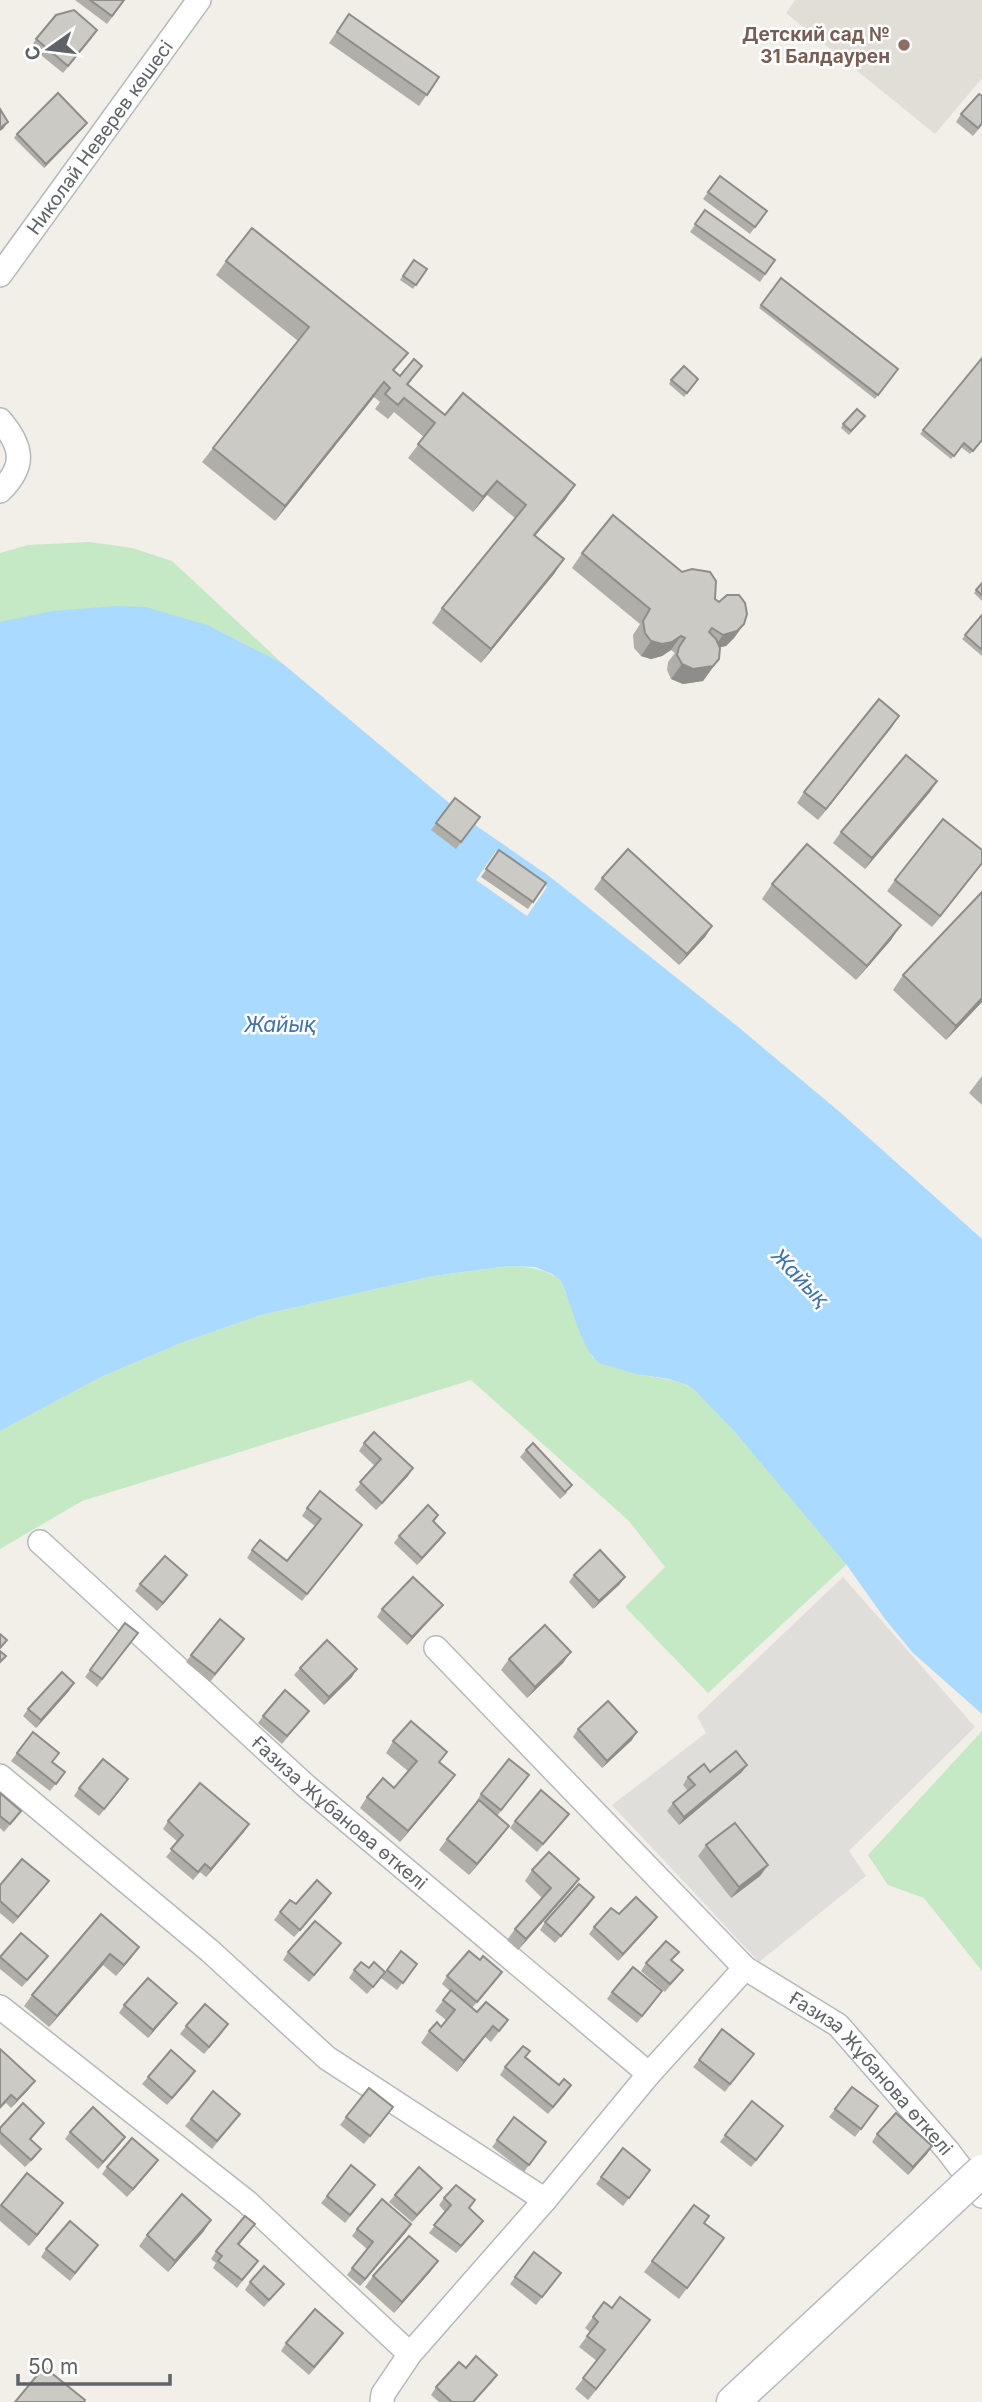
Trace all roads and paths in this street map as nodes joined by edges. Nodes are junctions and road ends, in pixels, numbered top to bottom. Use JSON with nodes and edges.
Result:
{"nodes":[{"id":1,"x":199,"y":0,"type":"edge"},
{"id":2,"x":0,"y":275,"type":"edge"},
{"id":3,"x":0,"y":420,"type":"edge"},
{"id":4,"x":0,"y":491,"type":"edge"},
{"id":5,"x":40,"y":1542,"type":"dead end"},
{"id":6,"x":436,"y":1648,"type":"dead end"},
{"id":7,"x":0,"y":1776,"type":"edge"},
{"id":8,"x":746,"y":1968,"type":"junction"},
{"id":9,"x":0,"y":2007,"type":"edge"},
{"id":10,"x":649,"y":2074,"type":"junction"},
{"id":11,"x":982,"y":2171,"type":"edge"},
{"id":12,"x":982,"y":2196,"type":"edge"},
{"id":13,"x":545,"y":2200,"type":"junction"},
{"id":14,"x":410,"y":2354,"type":"junction"},
{"id":15,"x":382,"y":2402,"type":"edge"},
{"id":16,"x":733,"y":2402,"type":"edge"}],
"edges":[{"from":1,"to":2,"type":"street","name":"Николай Неверев көшесі"},
{"from":3,"to":4,"type":"street"},
{"from":5,"to":10,"type":"street","name":"Ғазиза Жұбанова өткелі"},
{"from":6,"to":8,"type":"street","name":"Ғазиза Жұбанова өткелі"},
{"from":7,"to":13,"type":"street"},
{"from":8,"to":10,"type":"street"},
{"from":8,"to":12,"type":"street","name":"Ғазиза Жұбанова өткелі"},
{"from":9,"to":14,"type":"street"},
{"from":10,"to":13,"type":"street"},
{"from":11,"to":16,"type":"main road","bridge":true},
{"from":13,"to":14,"type":"street"},
{"from":14,"to":15,"type":"street"}]}
